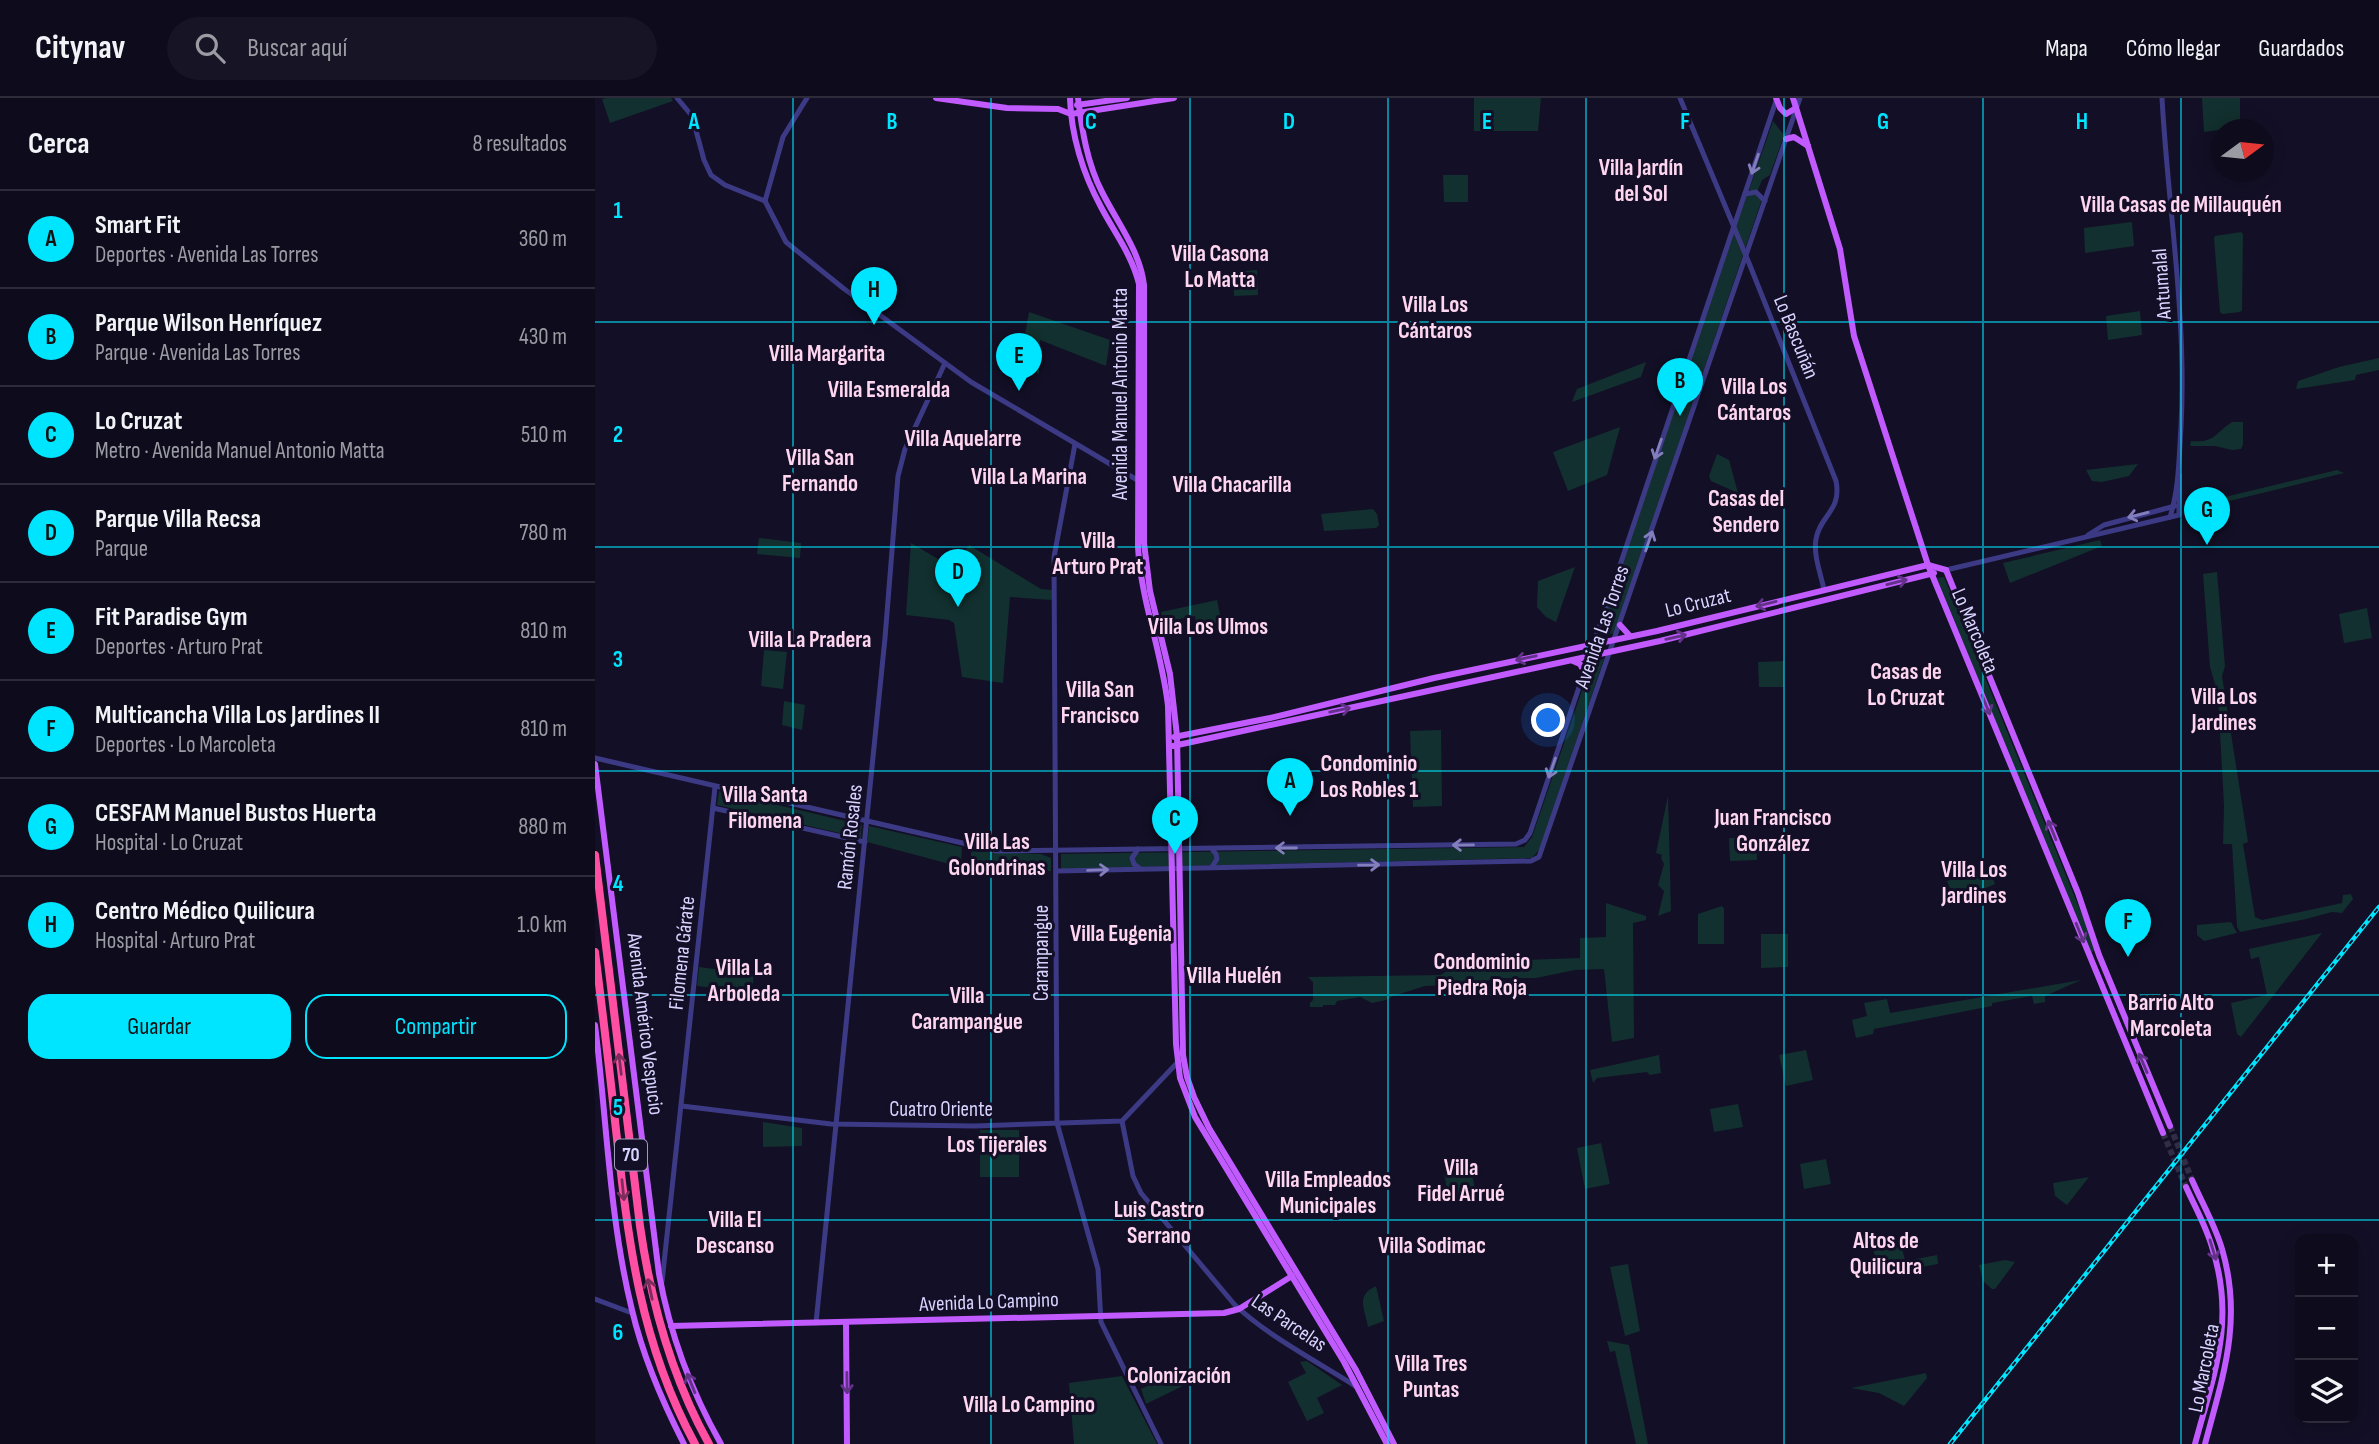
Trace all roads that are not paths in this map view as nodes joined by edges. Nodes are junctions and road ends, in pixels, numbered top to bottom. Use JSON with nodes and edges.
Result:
{"nodes":[{"id":1,"x":677,"y":98,"type":"edge"},
{"id":2,"x":807,"y":98,"type":"edge"},
{"id":3,"x":936,"y":98,"type":"edge"},
{"id":4,"x":1127,"y":98,"type":"edge"},
{"id":5,"x":1174,"y":98,"type":"edge"},
{"id":6,"x":1680,"y":98,"type":"edge"},
{"id":7,"x":1776,"y":98,"type":"edge"},
{"id":8,"x":1793,"y":98,"type":"edge"},
{"id":9,"x":1800,"y":98,"type":"edge"},
{"id":10,"x":2162,"y":98,"type":"edge"},
{"id":11,"x":1079,"y":105,"type":"edge"},
{"id":12,"x":1070,"y":106,"type":"edge"},
{"id":13,"x":1796,"y":108,"type":"junction"},
{"id":14,"x":1790,"y":116,"type":"junction"},
{"id":15,"x":1802,"y":127,"type":"junction"},
{"id":16,"x":1786,"y":139,"type":"junction"},
{"id":17,"x":1808,"y":147,"type":"junction"},
{"id":18,"x":1745,"y":194,"type":"junction"},
{"id":19,"x":765,"y":201,"type":"junction"},
{"id":20,"x":1765,"y":201,"type":"junction"},
{"id":21,"x":1734,"y":228,"type":"junction"},
{"id":22,"x":1746,"y":256,"type":"junction"},
{"id":23,"x":945,"y":363,"type":"junction"},
{"id":24,"x":1075,"y":444,"type":"junction"},
{"id":25,"x":1141,"y":482,"type":"junction"},
{"id":26,"x":2176,"y":506,"type":"junction"},
{"id":27,"x":2179,"y":515,"type":"joint"},
{"id":28,"x":2170,"y":517,"type":"junction"},
{"id":29,"x":2083,"y":539,"type":"junction"},
{"id":30,"x":1928,"y":565,"type":"junction"},
{"id":31,"x":1946,"y":570,"type":"junction"},
{"id":32,"x":1932,"y":574,"type":"junction"},
{"id":33,"x":1825,"y":590,"type":"junction"},
{"id":34,"x":1793,"y":598,"type":"junction"},
{"id":35,"x":1795,"y":607,"type":"junction"},
{"id":36,"x":1620,"y":625,"type":"junction"},
{"id":37,"x":1630,"y":636,"type":"junction"},
{"id":38,"x":1614,"y":639,"type":"junction"},
{"id":39,"x":1593,"y":644,"type":"junction"},
{"id":40,"x":1610,"y":652,"type":"junction"},
{"id":41,"x":1589,"y":656,"type":"junction"},
{"id":42,"x":1571,"y":660,"type":"junction"},
{"id":43,"x":1584,"y":671,"type":"junction"},
{"id":44,"x":1173,"y":737,"type":"junction"},
{"id":45,"x":1174,"y":746,"type":"junction"},
{"id":46,"x":595,"y":758,"type":"edge"},
{"id":47,"x":595,"y":764,"type":"edge"},
{"id":48,"x":715,"y":787,"type":"junction"},
{"id":49,"x":713,"y":808,"type":"junction"},
{"id":50,"x":867,"y":821,"type":"junction"},
{"id":51,"x":865,"y":842,"type":"junction"},
{"id":52,"x":1139,"y":849,"type":"junction"},
{"id":53,"x":1175,"y":849,"type":"junction"},
{"id":54,"x":1211,"y":849,"type":"junction"},
{"id":55,"x":1040,"y":850,"type":"junction"},
{"id":56,"x":1056,"y":850,"type":"junction"},
{"id":57,"x":595,"y":855,"type":"edge"},
{"id":58,"x":2064,"y":858,"type":"junction"},
{"id":59,"x":1056,"y":860,"type":"junction"},
{"id":60,"x":2051,"y":864,"type":"junction"},
{"id":61,"x":1176,"y":867,"type":"junction"},
{"id":62,"x":1212,"y":867,"type":"junction"},
{"id":63,"x":1139,"y":868,"type":"junction"},
{"id":64,"x":1056,"y":871,"type":"junction"},
{"id":65,"x":2078,"y":893,"type":"junction"},
{"id":66,"x":2066,"y":898,"type":"junction"},
{"id":67,"x":595,"y":951,"type":"edge"},
{"id":68,"x":595,"y":1025,"type":"edge"},
{"id":69,"x":1183,"y":1055,"type":"junction"},
{"id":70,"x":1177,"y":1063,"type":"junction"},
{"id":71,"x":682,"y":1106,"type":"junction"},
{"id":72,"x":1122,"y":1121,"type":"junction"},
{"id":73,"x":1057,"y":1124,"type":"junction"},
{"id":74,"x":837,"y":1125,"type":"junction"},
{"id":75,"x":2170,"y":1126,"type":"tunnel mouth"},
{"id":76,"x":2163,"y":1133,"type":"tunnel mouth"},
{"id":77,"x":2192,"y":1180,"type":"tunnel mouth"},
{"id":78,"x":2186,"y":1187,"type":"tunnel mouth"},
{"id":79,"x":1295,"y":1274,"type":"junction"},
{"id":80,"x":661,"y":1289,"type":"junction"},
{"id":81,"x":595,"y":1299,"type":"edge"},
{"id":82,"x":1239,"y":1309,"type":"junction"},
{"id":83,"x":632,"y":1313,"type":"junction"},
{"id":84,"x":1099,"y":1316,"type":"junction"},
{"id":85,"x":846,"y":1322,"type":"junction"},
{"id":86,"x":816,"y":1323,"type":"junction"},
{"id":87,"x":671,"y":1326,"type":"junction"},
{"id":88,"x":1360,"y":1389,"type":"junction"},
{"id":89,"x":1370,"y":1395,"type":"junction"},
{"id":90,"x":2200,"y":1428,"type":"junction"},
{"id":91,"x":2208,"y":1432,"type":"junction"},
{"id":92,"x":2200,"y":1443,"type":"edge"},
{"id":93,"x":684,"y":1444,"type":"edge"},
{"id":94,"x":695,"y":1444,"type":"edge"},
{"id":95,"x":709,"y":1444,"type":"edge"},
{"id":96,"x":721,"y":1444,"type":"edge"},
{"id":97,"x":848,"y":1444,"type":"edge"},
{"id":98,"x":1161,"y":1444,"type":"edge"},
{"id":99,"x":1387,"y":1444,"type":"edge"},
{"id":100,"x":1394,"y":1444,"type":"edge"}],
"edges":[{"from":1,"to":19,"type":"street"},
{"from":2,"to":19,"type":"street"},
{"from":3,"to":12,"type":"main road"},
{"from":4,"to":11,"type":"main road"},
{"from":5,"to":11,"type":"main road"},
{"from":6,"to":21,"type":"street","name":"Lo Bascuñán"},
{"from":7,"to":14,"type":"main road","name":"Lo Marcoleta"},
{"from":7,"to":18,"type":"street","name":"Avenida Las Torres","one_way":true},
{"from":8,"to":13,"type":"main road","name":"Lo Marcoleta"},
{"from":9,"to":13,"type":"street"},
{"from":10,"to":26,"type":"street","name":"Antumalal"},
{"from":11,"to":12,"type":"main road"},
{"from":11,"to":25,"type":"main road","name":"Avenida Manuel Antonio Matta"},
{"from":12,"to":25,"type":"main road","name":"Avenida Manuel Antonio Matta"},
{"from":13,"to":14,"type":"main road"},
{"from":13,"to":15,"type":"main road","name":"Lo Marcoleta"},
{"from":14,"to":15,"type":"main road","name":"Lo Marcoleta"},
{"from":14,"to":16,"type":"street","name":"Avenida Las Torres"},
{"from":15,"to":17,"type":"main road","name":"Lo Marcoleta"},
{"from":16,"to":17,"type":"main road"},
{"from":16,"to":20,"type":"street","name":"Avenida Las Torres"},
{"from":17,"to":30,"type":"main road","name":"Lo Marcoleta"},
{"from":18,"to":20,"type":"street"},
{"from":18,"to":21,"type":"street","name":"Avenida Las Torres"},
{"from":19,"to":23,"type":"street"},
{"from":20,"to":22,"type":"street","name":"Avenida Las Torres"},
{"from":21,"to":22,"type":"street","name":"Lo Bascuñán"},
{"from":21,"to":39,"type":"street","name":"Avenida Las Torres","one_way":true},
{"from":22,"to":33,"type":"street","name":"Lo Bascuñán"},
{"from":36,"to":22,"type":"street","name":"Avenida Las Torres","one_way":true},
{"from":23,"to":24,"type":"street"},
{"from":23,"to":50,"type":"street","name":"Ramón Rosales"},
{"from":24,"to":25,"type":"street"},
{"from":24,"to":56,"type":"street","name":"Carampangue"},
{"from":25,"to":44,"type":"main road","name":"Avenida Manuel Antonio Matta"},
{"from":26,"to":27,"type":"street","name":"Antumalal"},
{"from":26,"to":28,"type":"street"},
{"from":26,"to":29,"type":"street","name":"Lo Cruzat","one_way":true},
{"from":27,"to":28,"type":"street","name":"Lo Cruzat"},
{"from":28,"to":29,"type":"street","name":"Lo Cruzat"},
{"from":29,"to":31,"type":"street","name":"Lo Cruzat"},
{"from":30,"to":31,"type":"main road","name":"Lo Cruzat"},
{"from":30,"to":32,"type":"main road","name":"Lo Marcoleta"},
{"from":30,"to":33,"type":"main road","name":"Lo Cruzat"},
{"from":31,"to":32,"type":"main road","name":"Lo Cruzat"},
{"from":58,"to":31,"type":"main road","name":"Lo Marcoleta","one_way":true},
{"from":35,"to":32,"type":"main road","name":"Lo Cruzat","one_way":true},
{"from":32,"to":60,"type":"main road","name":"Lo Marcoleta","one_way":true},
{"from":33,"to":34,"type":"main road","name":"Lo Cruzat"},
{"from":34,"to":35,"type":"main road"},
{"from":34,"to":37,"type":"main road","name":"Lo Cruzat","one_way":true},
{"from":40,"to":35,"type":"main road","name":"Lo Cruzat","one_way":true},
{"from":36,"to":37,"type":"main road"},
{"from":36,"to":38,"type":"street","name":"Avenida Las Torres"},
{"from":37,"to":38,"type":"main road","name":"Lo Cruzat"},
{"from":38,"to":39,"type":"main road","name":"Lo Cruzat"},
{"from":38,"to":40,"type":"street","name":"Avenida Las Torres"},
{"from":39,"to":41,"type":"street","name":"Avenida Las Torres"},
{"from":39,"to":44,"type":"main road","name":"Lo Cruzat","one_way":true},
{"from":40,"to":41,"type":"main road","name":"Lo Cruzat"},
{"from":62,"to":40,"type":"street","name":"Avenida Las Torres","one_way":true},
{"from":41,"to":42,"type":"main road","name":"Lo Cruzat"},
{"from":41,"to":43,"type":"street","name":"Avenida Las Torres"},
{"from":42,"to":43,"type":"main road"},
{"from":45,"to":42,"type":"main road","name":"Lo Cruzat","one_way":true},
{"from":43,"to":54,"type":"street","name":"Avenida Las Torres","one_way":true},
{"from":44,"to":45,"type":"main road","name":"Avenida Manuel Antonio Matta"},
{"from":45,"to":53,"type":"main road","name":"Avenida Manuel Antonio Matta"},
{"from":46,"to":48,"type":"street"},
{"from":47,"to":80,"type":"main road","name":"Avenida Américo Vespucio"},
{"from":48,"to":49,"type":"street","name":"Filomena Gárate"},
{"from":48,"to":50,"type":"street"},
{"from":49,"to":51,"type":"street"},
{"from":49,"to":71,"type":"street","name":"Filomena Gárate"},
{"from":50,"to":51,"type":"street","name":"Ramón Rosales"},
{"from":50,"to":55,"type":"street","name":"Avenida Las Torres"},
{"from":51,"to":74,"type":"street","name":"Ramón Rosales"},
{"from":52,"to":53,"type":"street","name":"Avenida Las Torres"},
{"from":52,"to":56,"type":"street","name":"Avenida Las Torres"},
{"from":52,"to":63,"type":"street"},
{"from":53,"to":54,"type":"street","name":"Avenida Las Torres"},
{"from":53,"to":61,"type":"main road","name":"Avenida Manuel Antonio Matta"},
{"from":54,"to":62,"type":"street"},
{"from":55,"to":56,"type":"street","name":"Avenida Las Torres"},
{"from":55,"to":59,"type":"street"},
{"from":56,"to":59,"type":"street","name":"Carampangue"},
{"from":95,"to":57,"type":"highway","number":"70","one_way":true},
{"from":58,"to":60,"type":"main road"},
{"from":58,"to":65,"type":"main road","name":"Lo Marcoleta"},
{"from":59,"to":64,"type":"street","name":"Carampangue"},
{"from":60,"to":66,"type":"main road","name":"Lo Marcoleta"},
{"from":61,"to":62,"type":"street","name":"Avenida Las Torres"},
{"from":61,"to":63,"type":"street","name":"Avenida Las Torres"},
{"from":61,"to":69,"type":"main road","name":"Avenida Manuel Antonio Matta"},
{"from":61,"to":70,"type":"main road","name":"Avenida Manuel Antonio Matta"},
{"from":64,"to":63,"type":"street","name":"Avenida Las Torres","one_way":true},
{"from":64,"to":73,"type":"street","name":"Carampangue"},
{"from":65,"to":66,"type":"main road"},
{"from":75,"to":65,"type":"main road","name":"Lo Marcoleta","one_way":true},
{"from":66,"to":76,"type":"main road","name":"Lo Marcoleta","one_way":true},
{"from":67,"to":94,"type":"highway","number":"70","one_way":true},
{"from":68,"to":83,"type":"main road"},
{"from":69,"to":70,"type":"main road"},
{"from":69,"to":79,"type":"main road","name":"Avenida Manuel Antonio Matta"},
{"from":70,"to":72,"type":"street"},
{"from":70,"to":79,"type":"main road","name":"Avenida Manuel Antonio Matta"},
{"from":71,"to":74,"type":"street","name":"Cuatro Oriente"},
{"from":71,"to":80,"type":"street","name":"Filomena Gárate"},
{"from":72,"to":73,"type":"street","name":"Cuatro Oriente"},
{"from":72,"to":82,"type":"street","name":"Las Parcelas"},
{"from":73,"to":74,"type":"street","name":"Cuatro Oriente"},
{"from":73,"to":84,"type":"street","name":"Carampangue"},
{"from":74,"to":86,"type":"street","name":"Ramón Rosales"},
{"from":77,"to":91,"type":"main road","name":"Lo Marcoleta"},
{"from":78,"to":90,"type":"main road","name":"Lo Marcoleta","one_way":true},
{"from":79,"to":82,"type":"main road","name":"Avenida Lo Campino"},
{"from":79,"to":88,"type":"main road","name":"Avenida Manuel Antonio Matta"},
{"from":79,"to":89,"type":"main road","name":"Avenida Manuel Antonio Matta"},
{"from":80,"to":87,"type":"main road","name":"Avenida Américo Vespucio"},
{"from":81,"to":83,"type":"street"},
{"from":82,"to":84,"type":"main road","name":"Avenida Lo Campino"},
{"from":82,"to":88,"type":"street","name":"Las Parcelas"},
{"from":83,"to":93,"type":"main road"},
{"from":84,"to":85,"type":"main road","name":"Avenida Lo Campino"},
{"from":84,"to":98,"type":"street","name":"Carampangue"},
{"from":85,"to":86,"type":"main road","name":"Avenida Lo Campino"},
{"from":85,"to":97,"type":"main road","one_way":true},
{"from":86,"to":87,"type":"main road","name":"Avenida Lo Campino"},
{"from":96,"to":87,"type":"main road","name":"Avenida Américo Vespucio","one_way":true},
{"from":88,"to":89,"type":"street","name":"Las Parcelas"},
{"from":88,"to":99,"type":"main road","name":"Avenida Manuel Antonio Matta"},
{"from":89,"to":100,"type":"main road","name":"Avenida Manuel Antonio Matta"},
{"from":90,"to":91,"type":"main road"},
{"from":90,"to":92,"type":"main road","name":"Lo Marcoleta"},
{"from":91,"to":92,"type":"main road","name":"Lo Marcoleta"}]}
